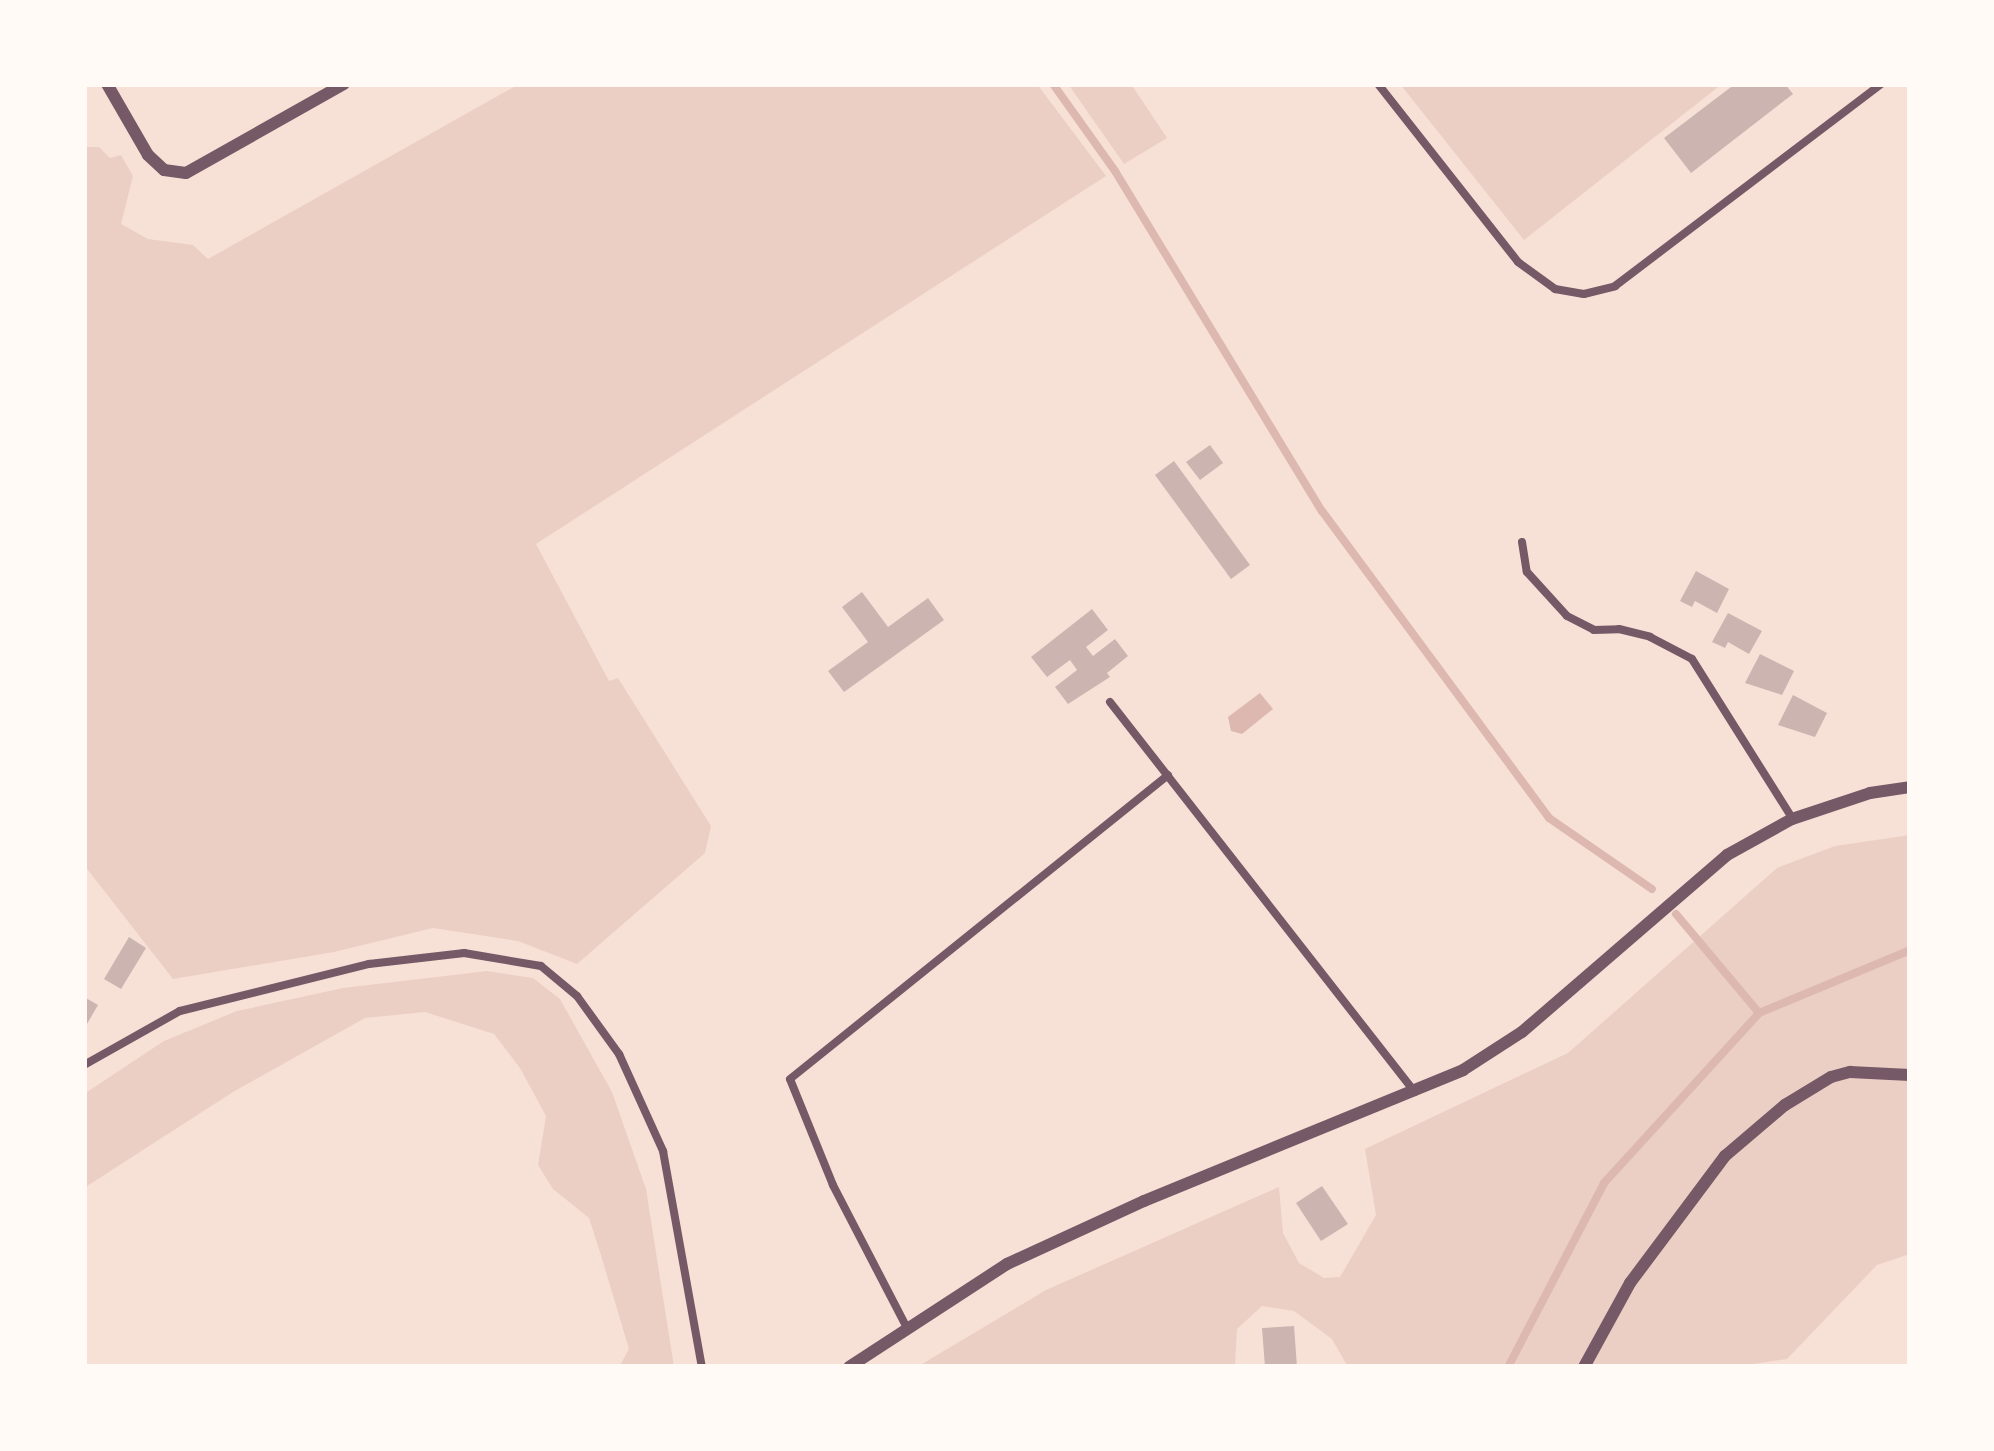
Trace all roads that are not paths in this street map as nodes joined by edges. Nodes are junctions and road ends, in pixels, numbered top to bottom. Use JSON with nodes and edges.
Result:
{"nodes":[{"id":1,"x":107,"y":84,"type":"edge"},
{"id":2,"x":344,"y":84,"type":"edge"},
{"id":3,"x":1378,"y":84,"type":"edge"},
{"id":4,"x":1881,"y":84,"type":"edge"},
{"id":5,"x":1522,"y":542,"type":"dead end"},
{"id":6,"x":1110,"y":702,"type":"dead end"},
{"id":7,"x":1168,"y":775,"type":"junction"},
{"id":8,"x":1910,"y":787,"type":"edge"},
{"id":9,"x":1792,"y":819,"type":"junction"},
{"id":10,"x":84,"y":1065,"type":"edge"},
{"id":11,"x":1910,"y":1076,"type":"edge"},
{"id":12,"x":1415,"y":1092,"type":"junction"},
{"id":13,"x":906,"y":1326,"type":"junction"},
{"id":14,"x":702,"y":1367,"type":"edge"},
{"id":15,"x":849,"y":1367,"type":"edge"},
{"id":16,"x":1584,"y":1367,"type":"edge"}],
"edges":[{"from":1,"to":2,"type":"street"},
{"from":3,"to":4,"type":"lane"},
{"from":5,"to":9,"type":"lane"},
{"from":6,"to":7,"type":"lane"},
{"from":7,"to":12,"type":"lane"},
{"from":7,"to":13,"type":"lane"},
{"from":8,"to":9,"type":"street"},
{"from":9,"to":12,"type":"street"},
{"from":10,"to":14,"type":"lane"},
{"from":11,"to":16,"type":"street"},
{"from":12,"to":13,"type":"street"},
{"from":13,"to":15,"type":"street"}]}
